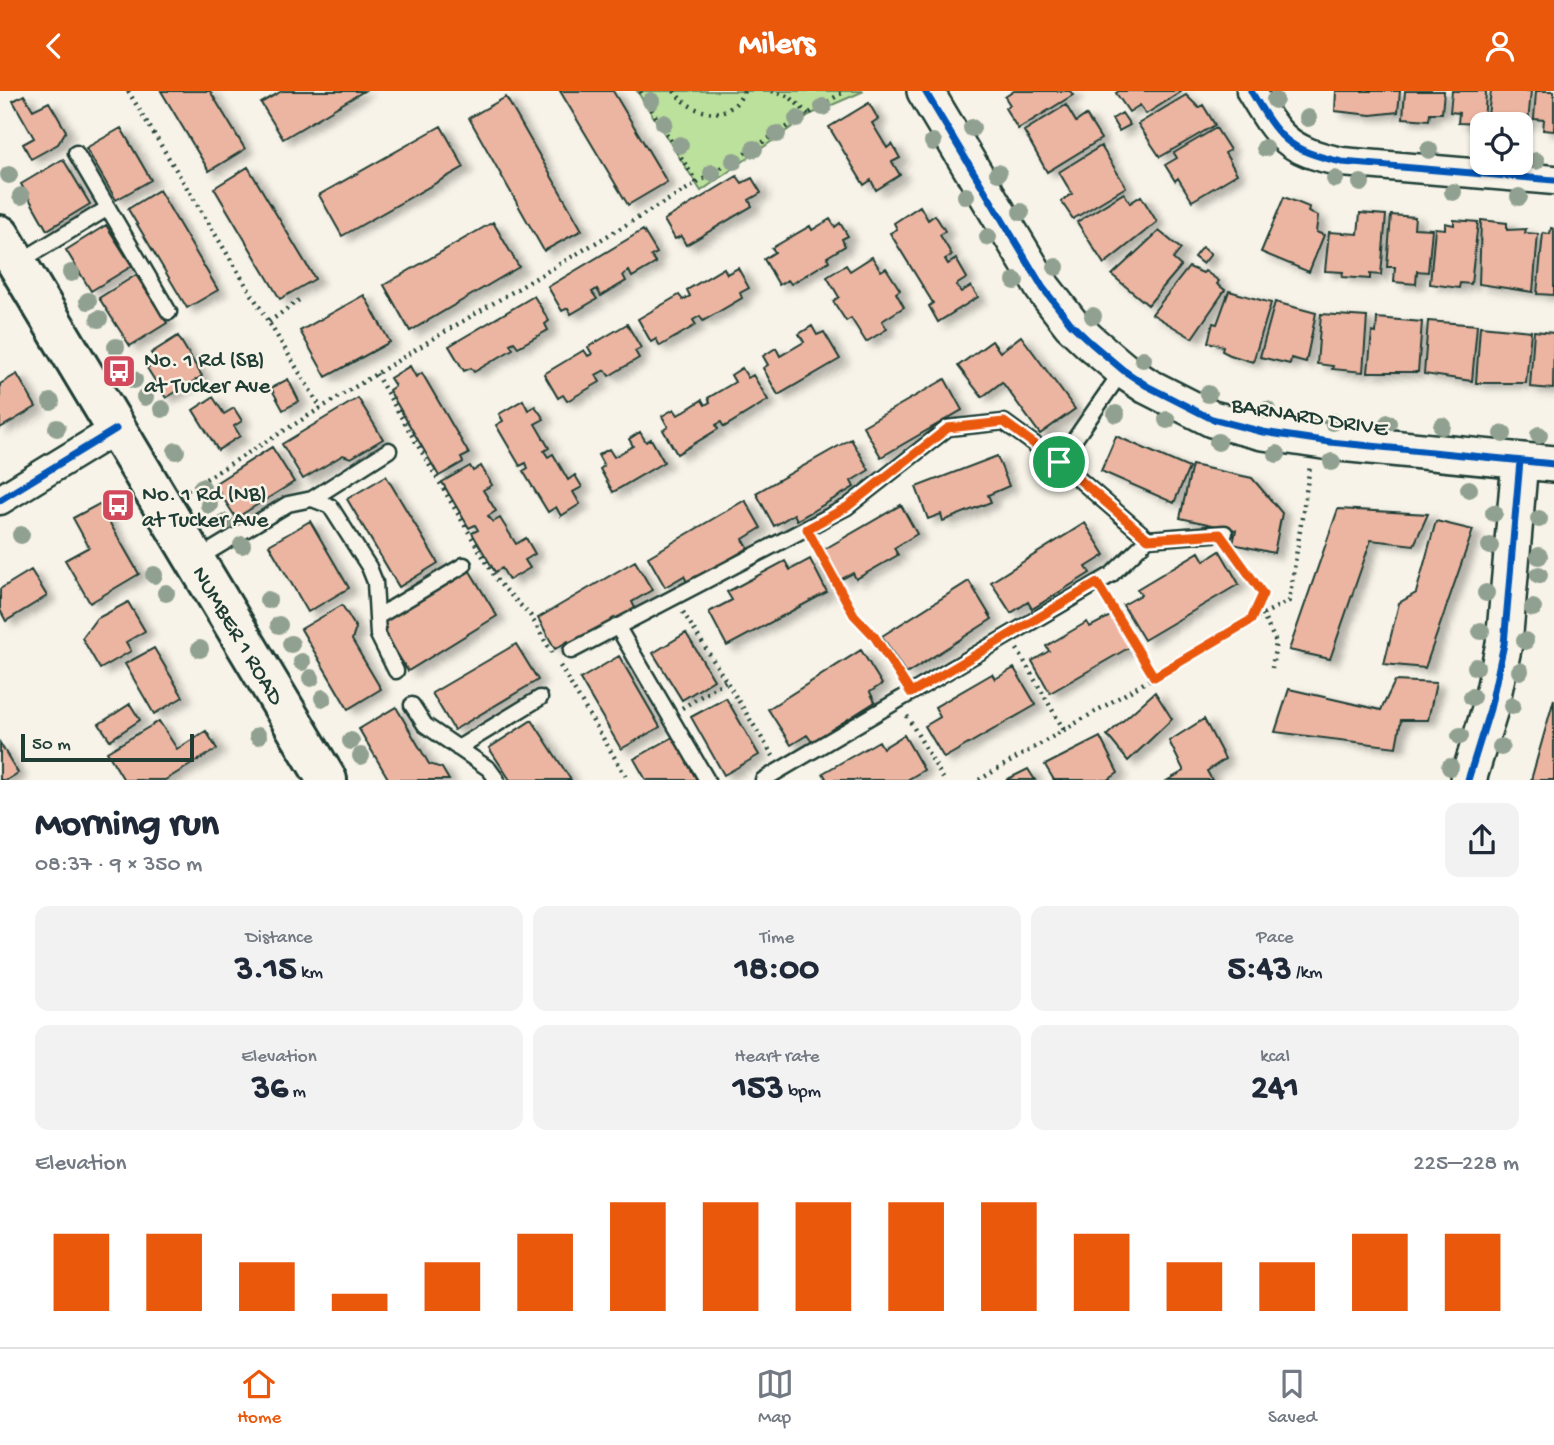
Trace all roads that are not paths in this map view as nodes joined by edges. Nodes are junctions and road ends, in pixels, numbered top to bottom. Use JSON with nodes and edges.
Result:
{"nodes":[{"id":1,"x":925,"y":91,"type":"edge"},
{"id":2,"x":1251,"y":91,"type":"edge"},
{"id":3,"x":76,"y":153,"type":"dead end"},
{"id":4,"x":1554,"y":180,"type":"edge"},
{"id":5,"x":108,"y":208,"type":"junction"},
{"id":6,"x":8,"y":249,"type":"edge"},
{"id":7,"x":169,"y":312,"type":"dead end"},
{"id":8,"x":1123,"y":370,"type":"junction"},
{"id":9,"x":117,"y":429,"type":"junction"},
{"id":10,"x":388,"y":450,"type":"dead end"},
{"id":11,"x":1059,"y":462,"type":"junction"},
{"id":12,"x":1537,"y":463,"type":"edge"},
{"id":13,"x":312,"y":499,"type":"junction"},
{"id":14,"x":0,"y":500,"type":"edge"},
{"id":15,"x":1222,"y":534,"type":"road end"},
{"id":16,"x":1148,"y":539,"type":"junction"},
{"id":17,"x":195,"y":560,"type":"junction"},
{"id":18,"x":464,"y":565,"type":"dead end"},
{"id":19,"x":377,"y":617,"type":"junction"},
{"id":20,"x":617,"y":626,"type":"junction"},
{"id":21,"x":571,"y":651,"type":"dead end"},
{"id":22,"x":396,"y":671,"type":"dead end"},
{"id":23,"x":540,"y":698,"type":"dead end"},
{"id":24,"x":412,"y":705,"type":"dead end"},
{"id":25,"x":458,"y":748,"type":"junction"},
{"id":26,"x":327,"y":780,"type":"edge"},
{"id":27,"x":497,"y":780,"type":"edge"},
{"id":28,"x":707,"y":780,"type":"edge"},
{"id":29,"x":763,"y":780,"type":"edge"},
{"id":30,"x":1468,"y":780,"type":"edge"}],
"edges":[{"from":1,"to":8,"type":"street","name":"BARNARD DRIVE"},
{"from":2,"to":4,"type":"street"},
{"from":3,"to":5,"type":"lane"},
{"from":5,"to":6,"type":"lane"},
{"from":5,"to":7,"type":"lane"},
{"from":6,"to":9,"type":"main road","name":"NUMBER 1 ROAD"},
{"from":8,"to":11,"type":"lane"},
{"from":8,"to":12,"type":"street","name":"BARNARD DRIVE"},
{"from":9,"to":14,"type":"street"},
{"from":9,"to":17,"type":"main road","name":"NUMBER 1 ROAD"},
{"from":10,"to":13,"type":"lane"},
{"from":11,"to":16,"type":"lane"},
{"from":11,"to":20,"type":"lane"},
{"from":12,"to":30,"type":"street"},
{"from":13,"to":17,"type":"lane"},
{"from":13,"to":19,"type":"lane"},
{"from":15,"to":16,"type":"lane"},
{"from":16,"to":29,"type":"lane"},
{"from":17,"to":26,"type":"main road","name":"NUMBER 1 ROAD"},
{"from":18,"to":19,"type":"lane"},
{"from":19,"to":22,"type":"lane"},
{"from":20,"to":21,"type":"lane"},
{"from":20,"to":28,"type":"lane"},
{"from":23,"to":25,"type":"lane"},
{"from":24,"to":25,"type":"lane"},
{"from":25,"to":27,"type":"lane"}]}
